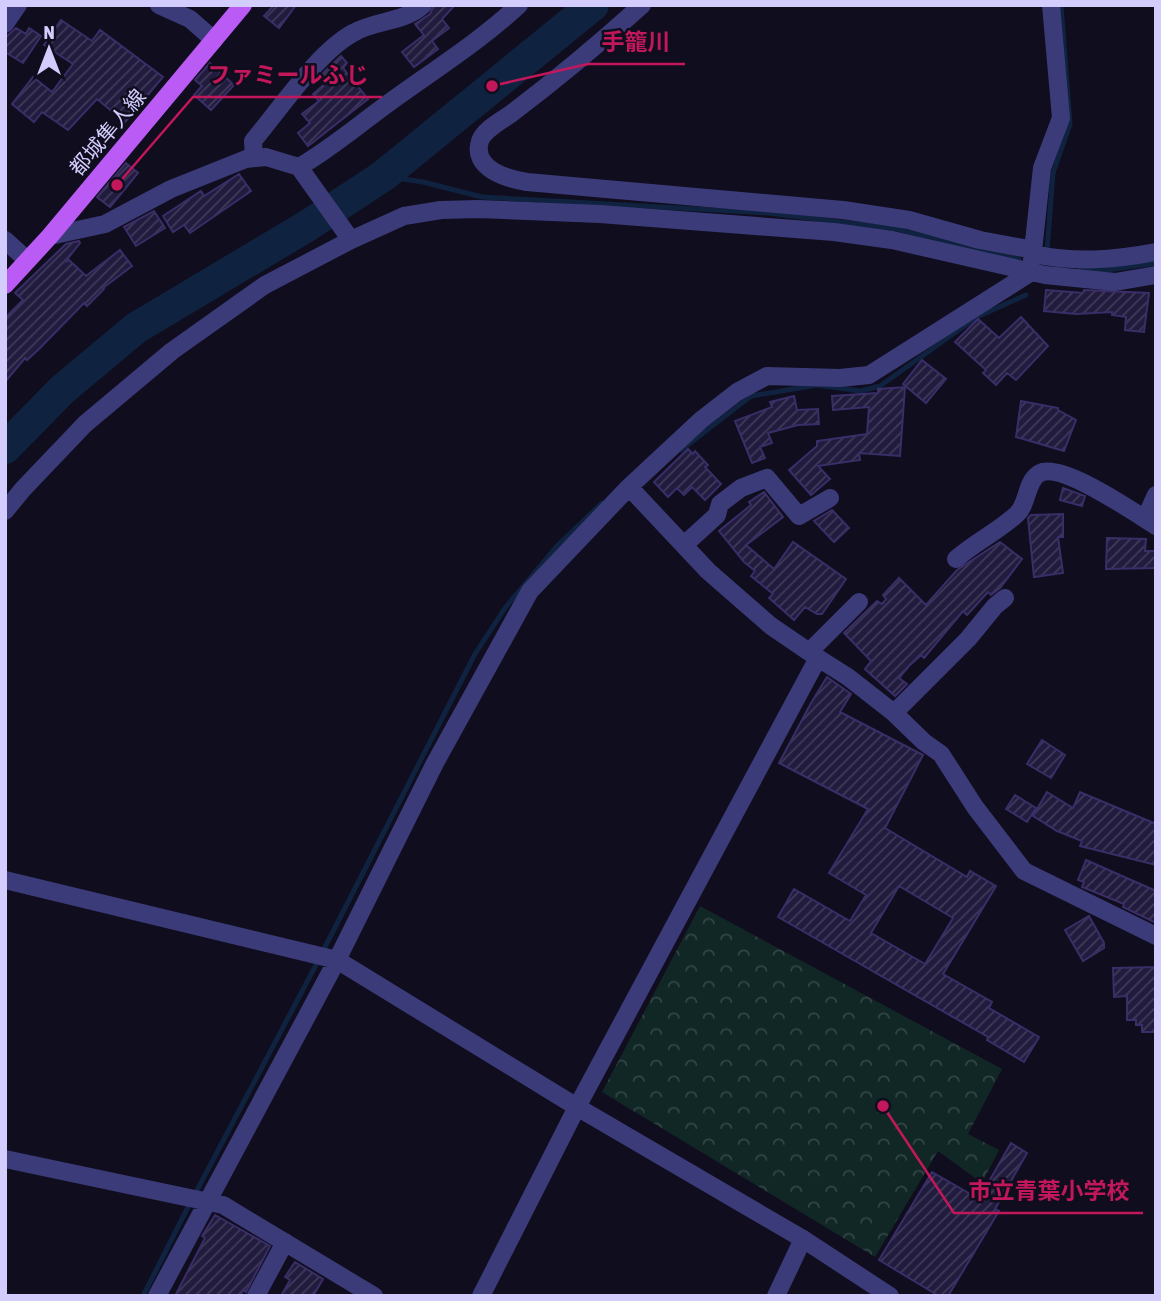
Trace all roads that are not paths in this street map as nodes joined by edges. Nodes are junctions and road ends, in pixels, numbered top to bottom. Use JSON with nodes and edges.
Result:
{"nodes":[{"id":1,"x":18,"y":5,"type":"edge"},
{"id":2,"x":159,"y":5,"type":"edge"},
{"id":3,"x":243,"y":5,"type":"edge"},
{"id":4,"x":423,"y":5,"type":"edge"},
{"id":5,"x":519,"y":5,"type":"edge"},
{"id":6,"x":642,"y":5,"type":"edge"},
{"id":7,"x":1051,"y":5,"type":"edge"},
{"id":8,"x":5,"y":24,"type":"edge"},
{"id":9,"x":214,"y":40,"type":"junction"},
{"id":10,"x":254,"y":158,"type":"junction"},
{"id":11,"x":299,"y":167,"type":"junction"},
{"id":12,"x":50,"y":236,"type":"junction"},
{"id":13,"x":5,"y":240,"type":"edge"},
{"id":14,"x":351,"y":240,"type":"junction"},
{"id":15,"x":1033,"y":252,"type":"junction"},
{"id":16,"x":1156,"y":252,"type":"edge"},
{"id":17,"x":27,"y":260,"type":"junction"},
{"id":18,"x":1030,"y":274,"type":"junction"},
{"id":19,"x":1156,"y":275,"type":"edge"},
{"id":20,"x":5,"y":285,"type":"edge"},
{"id":21,"x":629,"y":487,"type":"junction"},
{"id":22,"x":1156,"y":495,"type":"edge"},
{"id":23,"x":830,"y":498,"type":"dead end"},
{"id":24,"x":5,"y":511,"type":"edge"},
{"id":25,"x":1150,"y":522,"type":"edge"},
{"id":26,"x":684,"y":545,"type":"junction"},
{"id":27,"x":956,"y":558,"type":"dead end"},
{"id":28,"x":1005,"y":598,"type":"dead end"},
{"id":29,"x":859,"y":602,"type":"dead end"},
{"id":30,"x":813,"y":655,"type":"junction"},
{"id":31,"x":894,"y":713,"type":"junction"},
{"id":32,"x":5,"y":880,"type":"edge"},
{"id":33,"x":1156,"y":936,"type":"edge"},
{"id":34,"x":337,"y":960,"type":"junction"},
{"id":35,"x":576,"y":1107,"type":"junction"},
{"id":36,"x":5,"y":1159,"type":"edge"},
{"id":37,"x":208,"y":1200,"type":"junction"},
{"id":38,"x":803,"y":1239,"type":"junction"},
{"id":39,"x":285,"y":1242,"type":"junction"},
{"id":40,"x":156,"y":1296,"type":"edge"},
{"id":41,"x":256,"y":1296,"type":"edge"},
{"id":42,"x":374,"y":1296,"type":"edge"},
{"id":43,"x":481,"y":1296,"type":"edge"},
{"id":44,"x":776,"y":1296,"type":"edge"},
{"id":45,"x":890,"y":1296,"type":"edge"}],
"edges":[{"from":1,"to":8,"type":"street"},
{"from":2,"to":9,"type":"street"},
{"from":3,"to":9,"type":"main road","name":"都城隼人線"},
{"from":4,"to":10,"type":"street"},
{"from":5,"to":11,"type":"street"},
{"from":6,"to":15,"type":"street"},
{"from":7,"to":15,"type":"street"},
{"from":9,"to":12,"type":"main road","name":"都城隼人線"},
{"from":10,"to":11,"type":"street"},
{"from":10,"to":12,"type":"street"},
{"from":11,"to":14,"type":"street"},
{"from":12,"to":17,"type":"main road","name":"都城隼人線"},
{"from":13,"to":17,"type":"street"},
{"from":14,"to":18,"type":"street"},
{"from":14,"to":24,"type":"street"},
{"from":15,"to":16,"type":"street"},
{"from":15,"to":18,"type":"street"},
{"from":17,"to":20,"type":"main road","name":"都城隼人線"},
{"from":18,"to":19,"type":"street"},
{"from":18,"to":21,"type":"street"},
{"from":21,"to":26,"type":"street"},
{"from":21,"to":34,"type":"street"},
{"from":22,"to":25,"type":"street"},
{"from":23,"to":26,"type":"street"},
{"from":25,"to":27,"type":"street"},
{"from":26,"to":30,"type":"street"},
{"from":28,"to":31,"type":"street"},
{"from":29,"to":30,"type":"street"},
{"from":30,"to":31,"type":"street"},
{"from":30,"to":35,"type":"street"},
{"from":31,"to":33,"type":"street"},
{"from":32,"to":34,"type":"street"},
{"from":34,"to":35,"type":"street"},
{"from":34,"to":37,"type":"street"},
{"from":35,"to":38,"type":"street"},
{"from":35,"to":43,"type":"street"},
{"from":36,"to":37,"type":"street"},
{"from":37,"to":39,"type":"street"},
{"from":37,"to":40,"type":"street"},
{"from":38,"to":44,"type":"street"},
{"from":38,"to":45,"type":"street"},
{"from":39,"to":41,"type":"street"},
{"from":39,"to":42,"type":"street"}]}
